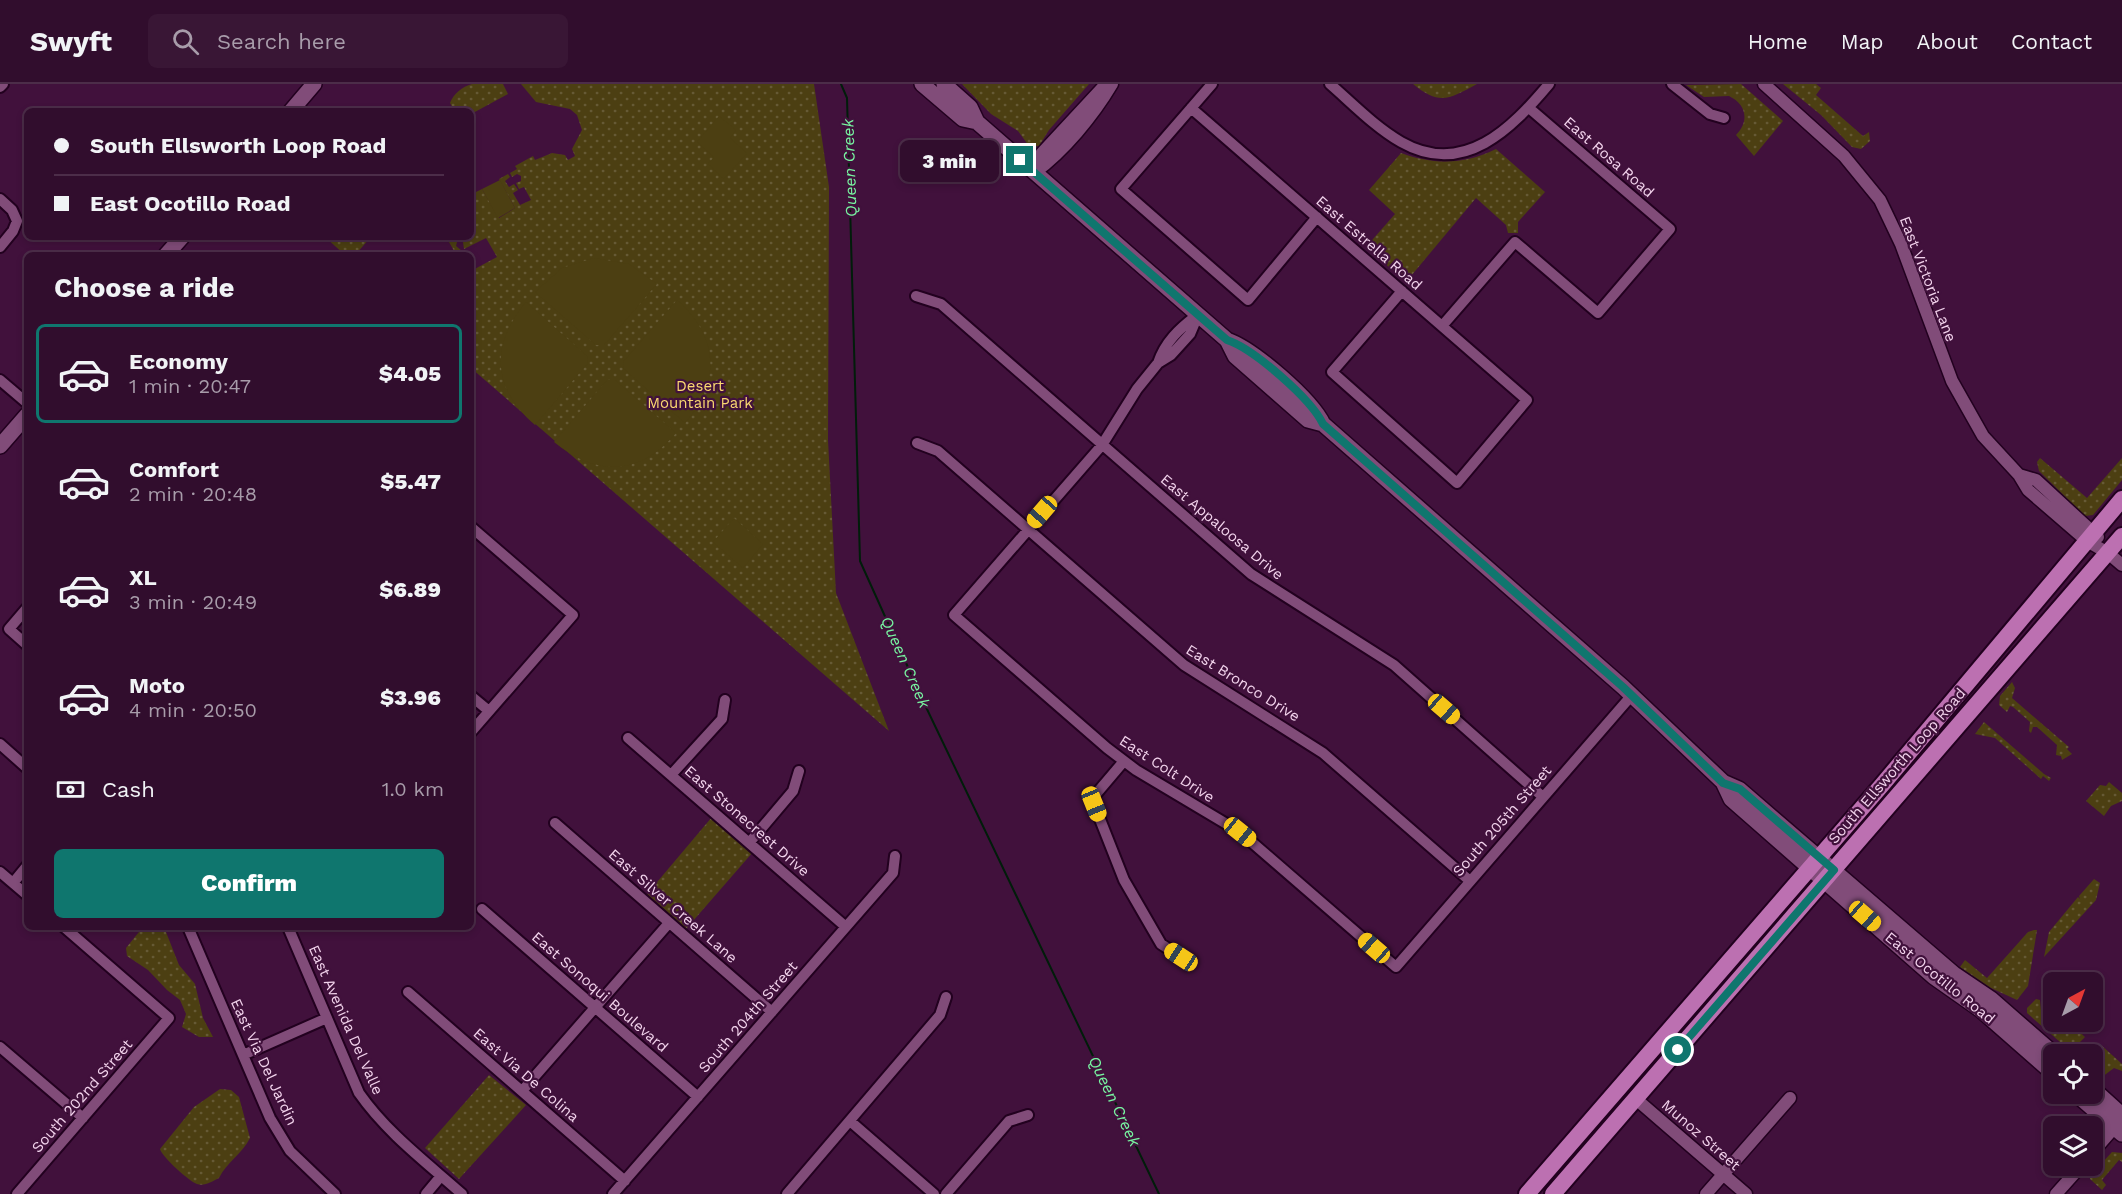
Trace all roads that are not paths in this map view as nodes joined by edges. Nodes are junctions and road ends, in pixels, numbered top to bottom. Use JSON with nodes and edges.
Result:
{"nodes":[{"id":1,"x":314,"y":84,"type":"edge"},
{"id":2,"x":922,"y":84,"type":"edge"},
{"id":3,"x":944,"y":84,"type":"edge"},
{"id":4,"x":1106,"y":84,"type":"edge"},
{"id":5,"x":1112,"y":84,"type":"edge"},
{"id":6,"x":1212,"y":84,"type":"edge"},
{"id":7,"x":1330,"y":84,"type":"edge"},
{"id":8,"x":1549,"y":84,"type":"edge"},
{"id":9,"x":1672,"y":84,"type":"edge"},
{"id":10,"x":1764,"y":84,"type":"edge"},
{"id":11,"x":294,"y":108,"type":"edge"},
{"id":12,"x":1191,"y":108,"type":"junction"},
{"id":13,"x":1529,"y":108,"type":"junction"},
{"id":14,"x":1724,"y":118,"type":"dead end"},
{"id":15,"x":977,"y":122,"type":"junction"},
{"id":16,"x":1034,"y":173,"type":"junction"},
{"id":17,"x":0,"y":200,"type":"edge"},
{"id":18,"x":1317,"y":217,"type":"junction"},
{"id":19,"x":179,"y":240,"type":"edge"},
{"id":20,"x":0,"y":247,"type":"edge"},
{"id":21,"x":169,"y":252,"type":"edge"},
{"id":22,"x":1402,"y":291,"type":"junction"},
{"id":23,"x":916,"y":296,"type":"dead end"},
{"id":24,"x":1198,"y":315,"type":"junction"},
{"id":25,"x":1442,"y":326,"type":"junction"},
{"id":26,"x":0,"y":380,"type":"edge"},
{"id":27,"x":24,"y":401,"type":"edge"},
{"id":28,"x":24,"y":418,"type":"edge"},
{"id":29,"x":916,"y":443,"type":"dead end"},
{"id":30,"x":1102,"y":445,"type":"junction"},
{"id":31,"x":0,"y":446,"type":"edge"},
{"id":32,"x":2122,"y":499,"type":"edge"},
{"id":33,"x":474,"y":529,"type":"edge"},
{"id":34,"x":1028,"y":529,"type":"junction"},
{"id":35,"x":2122,"y":536,"type":"edge"},
{"id":36,"x":2091,"y":537,"type":"junction"},
{"id":37,"x":2108,"y":553,"type":"junction"},
{"id":38,"x":2122,"y":565,"type":"edge"},
{"id":39,"x":24,"y":612,"type":"edge"},
{"id":40,"x":24,"y":642,"type":"edge"},
{"id":41,"x":1632,"y":695,"type":"junction"},
{"id":42,"x":474,"y":698,"type":"edge"},
{"id":43,"x":725,"y":700,"type":"dead end"},
{"id":44,"x":489,"y":711,"type":"junction"},
{"id":45,"x":474,"y":728,"type":"edge"},
{"id":46,"x":628,"y":738,"type":"dead end"},
{"id":47,"x":0,"y":744,"type":"edge"},
{"id":48,"x":1124,"y":761,"type":"junction"},
{"id":49,"x":24,"y":765,"type":"edge"},
{"id":50,"x":798,"y":771,"type":"dead end"},
{"id":51,"x":671,"y":776,"type":"junction"},
{"id":52,"x":1543,"y":797,"type":"junction"},
{"id":53,"x":555,"y":824,"type":"dead end"},
{"id":54,"x":749,"y":843,"type":"junction"},
{"id":55,"x":895,"y":856,"type":"dead end"},
{"id":56,"x":1814,"y":863,"type":"junction"},
{"id":57,"x":24,"y":870,"type":"edge"},
{"id":58,"x":0,"y":872,"type":"edge"},
{"id":59,"x":1830,"y":876,"type":"junction"},
{"id":60,"x":1470,"y":881,"type":"junction"},
{"id":61,"x":13,"y":883,"type":"junction"},
{"id":62,"x":24,"y":892,"type":"edge"},
{"id":63,"x":482,"y":909,"type":"dead end"},
{"id":64,"x":669,"y":923,"type":"junction"},
{"id":65,"x":846,"y":927,"type":"junction"},
{"id":66,"x":67,"y":930,"type":"edge"},
{"id":67,"x":189,"y":930,"type":"edge"},
{"id":68,"x":289,"y":930,"type":"edge"},
{"id":69,"x":1181,"y":957,"type":"dead end"},
{"id":70,"x":1396,"y":967,"type":"joint"},
{"id":71,"x":408,"y":992,"type":"dead end"},
{"id":72,"x":946,"y":997,"type":"dead end"},
{"id":73,"x":596,"y":1008,"type":"junction"},
{"id":74,"x":772,"y":1012,"type":"junction"},
{"id":75,"x":327,"y":1018,"type":"junction"},
{"id":76,"x":2043,"y":1044,"type":"edge"},
{"id":77,"x":0,"y":1047,"type":"edge"},
{"id":78,"x":243,"y":1055,"type":"junction"},
{"id":79,"x":2043,"y":1064,"type":"edge"},
{"id":80,"x":1621,"y":1086,"type":"junction"},
{"id":81,"x":522,"y":1091,"type":"junction"},
{"id":82,"x":698,"y":1097,"type":"junction"},
{"id":83,"x":1790,"y":1098,"type":"dead end"},
{"id":84,"x":1636,"y":1099,"type":"junction"},
{"id":85,"x":2103,"y":1102,"type":"edge"},
{"id":86,"x":2091,"y":1104,"type":"edge"},
{"id":87,"x":1028,"y":1115,"type":"dead end"},
{"id":88,"x":82,"y":1118,"type":"junction"},
{"id":89,"x":850,"y":1121,"type":"junction"},
{"id":90,"x":2120,"y":1124,"type":"edge"},
{"id":91,"x":2103,"y":1142,"type":"edge"},
{"id":92,"x":1724,"y":1173,"type":"junction"},
{"id":93,"x":441,"y":1176,"type":"junction"},
{"id":94,"x":2072,"y":1176,"type":"edge"},
{"id":95,"x":625,"y":1181,"type":"junction"},
{"id":96,"x":17,"y":1194,"type":"edge"},
{"id":97,"x":335,"y":1194,"type":"edge"},
{"id":98,"x":426,"y":1194,"type":"edge"},
{"id":99,"x":462,"y":1194,"type":"edge"},
{"id":100,"x":614,"y":1194,"type":"edge"},
{"id":101,"x":787,"y":1194,"type":"edge"},
{"id":102,"x":934,"y":1194,"type":"edge"},
{"id":103,"x":946,"y":1194,"type":"edge"},
{"id":104,"x":1527,"y":1194,"type":"edge"},
{"id":105,"x":1553,"y":1194,"type":"edge"},
{"id":106,"x":1706,"y":1194,"type":"edge"},
{"id":107,"x":1746,"y":1194,"type":"edge"},
{"id":108,"x":2056,"y":1194,"type":"edge"}],
"edges":[{"from":1,"to":11,"type":"main road"},
{"from":2,"to":15,"type":"main road","name":"East Ocotillo Road"},
{"from":3,"to":15,"type":"main road","name":"East Ocotillo Road"},
{"from":4,"to":16,"type":"street"},
{"from":5,"to":16,"type":"street"},
{"from":6,"to":12,"type":"street"},
{"from":7,"to":13,"type":"street"},
{"from":8,"to":13,"type":"street"},
{"from":9,"to":14,"type":"street"},
{"from":10,"to":36,"type":"street","name":"East Victoria Lane"},
{"from":12,"to":18,"type":"street","name":"East Estrella Road"},
{"from":12,"to":18,"type":"street"},
{"from":13,"to":25,"type":"street","name":"East Rosa Road"},
{"from":15,"to":16,"type":"main road","name":"East Ocotillo Road"},
{"from":16,"to":24,"type":"main road","name":"East Ocotillo Road"},
{"from":17,"to":20,"type":"street"},
{"from":18,"to":22,"type":"street","name":"East Estrella Road"},
{"from":19,"to":21,"type":"main road"},
{"from":22,"to":25,"type":"street","name":"East Estrella Road"},
{"from":22,"to":25,"type":"street","name":"East Estrella Road"},
{"from":23,"to":30,"type":"street","name":"East Appaloosa Drive"},
{"from":24,"to":30,"type":"street"},
{"from":24,"to":41,"type":"main road","name":"East Ocotillo Road"},
{"from":26,"to":27,"type":"street"},
{"from":28,"to":31,"type":"main road"},
{"from":29,"to":34,"type":"street","name":"East Bronco Drive"},
{"from":30,"to":34,"type":"street"},
{"from":30,"to":52,"type":"street","name":"East Appaloosa Drive"},
{"from":32,"to":36,"type":"main road","name":"South Ellsworth Loop Road"},
{"from":33,"to":44,"type":"street"},
{"from":34,"to":48,"type":"street","name":"East Colt Drive"},
{"from":34,"to":60,"type":"street","name":"East Bronco Drive"},
{"from":35,"to":37,"type":"main road","name":"South Ellsworth Loop Road"},
{"from":36,"to":37,"type":"street","name":"East Victoria Lane"},
{"from":36,"to":56,"type":"main road","name":"South Ellsworth Loop Road"},
{"from":37,"to":38,"type":"street","name":"East Victoria Lane"},
{"from":37,"to":59,"type":"main road","name":"South Ellsworth Loop Road"},
{"from":39,"to":40,"type":"street"},
{"from":41,"to":52,"type":"street","name":"South 205th Street"},
{"from":41,"to":56,"type":"main road","name":"East Ocotillo Road"},
{"from":42,"to":44,"type":"street"},
{"from":43,"to":51,"type":"street"},
{"from":44,"to":45,"type":"street"},
{"from":46,"to":51,"type":"street","name":"East Stonecrest Drive"},
{"from":47,"to":49,"type":"street"},
{"from":48,"to":69,"type":"street"},
{"from":48,"to":70,"type":"street","name":"East Colt Drive"},
{"from":50,"to":54,"type":"street"},
{"from":51,"to":54,"type":"street","name":"East Stonecrest Drive"},
{"from":52,"to":60,"type":"street","name":"South 205th Street"},
{"from":53,"to":64,"type":"street","name":"East Silver Creek Lane"},
{"from":54,"to":65,"type":"street","name":"East Stonecrest Drive"},
{"from":55,"to":65,"type":"street","name":"South 204th Street"},
{"from":56,"to":59,"type":"main road","name":"East Ocotillo Road"},
{"from":56,"to":80,"type":"main road","name":"South Ellsworth Loop Road"},
{"from":57,"to":61,"type":"street"},
{"from":58,"to":61,"type":"street"},
{"from":59,"to":76,"type":"main road","name":"East Ocotillo Road"},
{"from":59,"to":79,"type":"main road","name":"East Ocotillo Road"},
{"from":59,"to":84,"type":"main road","name":"South Ellsworth Loop Road"},
{"from":60,"to":70,"type":"street","name":"South 205th Street"},
{"from":61,"to":62,"type":"street"},
{"from":63,"to":73,"type":"street","name":"East Sonoqui Boulevard"},
{"from":64,"to":73,"type":"street"},
{"from":64,"to":74,"type":"street","name":"East Silver Creek Lane"},
{"from":65,"to":74,"type":"street","name":"South 204th Street"},
{"from":66,"to":88,"type":"street","name":"South 202nd Street"},
{"from":67,"to":78,"type":"street","name":"East Via Del Jardin"},
{"from":68,"to":75,"type":"street","name":"East Avenida Del Valle"},
{"from":71,"to":81,"type":"street","name":"East Via De Colina"},
{"from":72,"to":89,"type":"street"},
{"from":73,"to":81,"type":"street"},
{"from":73,"to":82,"type":"street","name":"East Sonoqui Boulevard"},
{"from":74,"to":82,"type":"street","name":"South 204th Street"},
{"from":75,"to":78,"type":"street"},
{"from":75,"to":93,"type":"street","name":"East Avenida Del Valle"},
{"from":77,"to":88,"type":"street"},
{"from":78,"to":97,"type":"street","name":"East Via Del Jardin"},
{"from":80,"to":84,"type":"main road"},
{"from":80,"to":104,"type":"main road","name":"South Ellsworth Loop Road"},
{"from":81,"to":95,"type":"street","name":"East Via De Colina"},
{"from":82,"to":95,"type":"street","name":"South 204th Street"},
{"from":83,"to":92,"type":"street"},
{"from":84,"to":92,"type":"street","name":"Munoz Street"},
{"from":84,"to":105,"type":"main road","name":"South Ellsworth Loop Road"},
{"from":85,"to":90,"type":"main road"},
{"from":86,"to":90,"type":"main road"},
{"from":87,"to":103,"type":"street"},
{"from":88,"to":96,"type":"street","name":"South 202nd Street"},
{"from":89,"to":101,"type":"street"},
{"from":89,"to":102,"type":"street"},
{"from":90,"to":91,"type":"street"},
{"from":92,"to":106,"type":"street"},
{"from":92,"to":107,"type":"street","name":"Munoz Street"},
{"from":93,"to":98,"type":"street"},
{"from":93,"to":99,"type":"street","name":"East Avenida Del Valle"},
{"from":94,"to":108,"type":"street"},
{"from":95,"to":100,"type":"street","name":"South 204th Street"}]}
